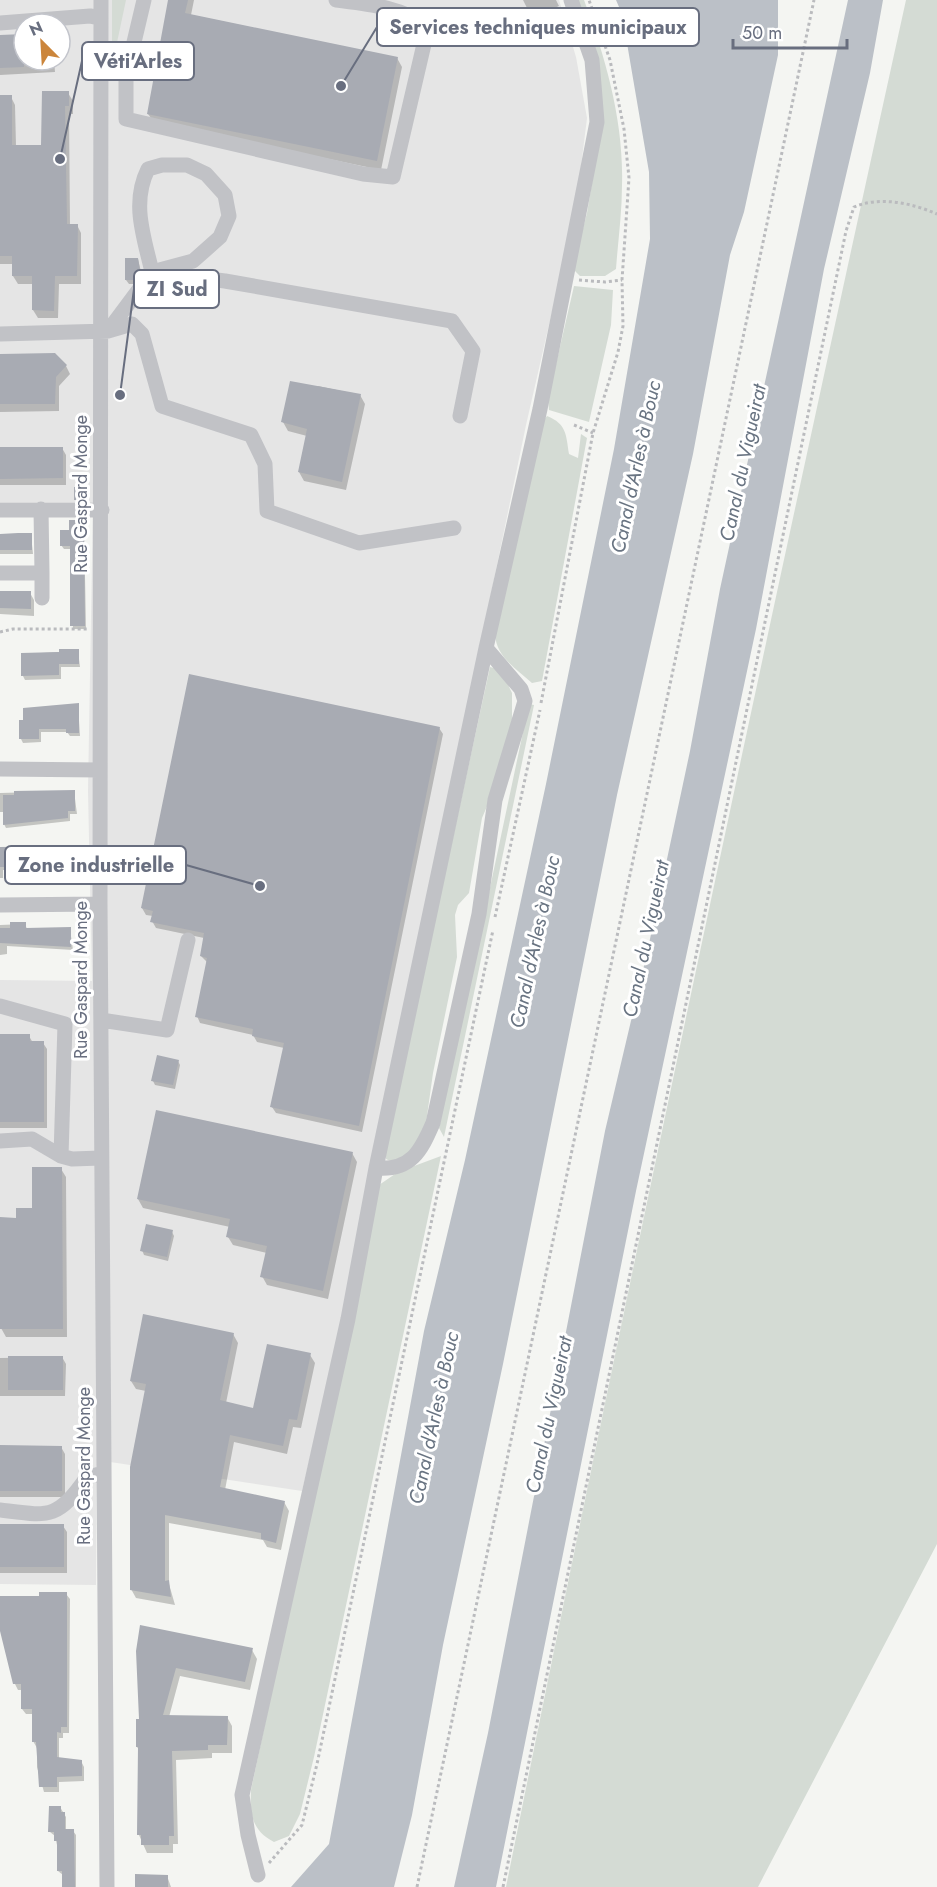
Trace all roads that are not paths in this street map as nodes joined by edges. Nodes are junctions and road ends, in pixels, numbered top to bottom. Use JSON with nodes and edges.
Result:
{"nodes":[{"id":1,"x":101,"y":0,"type":"edge"},
{"id":2,"x":144,"y":0,"type":"edge"},
{"id":3,"x":336,"y":0,"type":"edge"},
{"id":4,"x":571,"y":0,"type":"edge"},
{"id":5,"x":101,"y":18,"type":"junction"},
{"id":6,"x":0,"y":23,"type":"edge"},
{"id":7,"x":152,"y":272,"type":"junction"},
{"id":8,"x":104,"y":331,"type":"junction"},
{"id":9,"x":0,"y":334,"type":"edge"},
{"id":10,"x":460,"y":416,"type":"dead end"},
{"id":11,"x":41,"y":509,"type":"junction"},
{"id":12,"x":0,"y":510,"type":"edge"},
{"id":13,"x":102,"y":510,"type":"junction"},
{"id":14,"x":454,"y":528,"type":"dead end"},
{"id":15,"x":0,"y":573,"type":"edge"},
{"id":16,"x":42,"y":573,"type":"junction"},
{"id":17,"x":42,"y":598,"type":"dead end"},
{"id":18,"x":486,"y":648,"type":"junction"},
{"id":19,"x":0,"y":769,"type":"edge"},
{"id":20,"x":100,"y":770,"type":"junction"},
{"id":21,"x":100,"y":904,"type":"junction"},
{"id":22,"x":0,"y":905,"type":"edge"},
{"id":23,"x":188,"y":940,"type":"dead end"},
{"id":24,"x":0,"y":1006,"type":"edge"},
{"id":25,"x":101,"y":1020,"type":"junction"},
{"id":26,"x":0,"y":1141,"type":"edge"},
{"id":27,"x":61,"y":1156,"type":"junction"},
{"id":28,"x":101,"y":1158,"type":"junction"},
{"id":29,"x":376,"y":1168,"type":"junction"},
{"id":30,"x":104,"y":1473,"type":"junction"},
{"id":31,"x":0,"y":1510,"type":"edge"},
{"id":32,"x":258,"y":1875,"type":"dead end"},
{"id":33,"x":107,"y":1887,"type":"edge"}],
"edges":[{"from":1,"to":5,"type":"street","name":"Rue Gaspard Monge"},
{"from":2,"to":3,"type":"street"},
{"from":4,"to":18,"type":"street"},
{"from":5,"to":6,"type":"street"},
{"from":5,"to":8,"type":"street","name":"Rue Gaspard Monge"},
{"from":7,"to":7,"type":"street"},
{"from":7,"to":8,"type":"street"},
{"from":7,"to":10,"type":"street"},
{"from":8,"to":9,"type":"street"},
{"from":8,"to":13,"type":"street","name":"Rue Gaspard Monge"},
{"from":8,"to":14,"type":"street"},
{"from":11,"to":12,"type":"street"},
{"from":11,"to":13,"type":"street"},
{"from":11,"to":16,"type":"street"},
{"from":13,"to":20,"type":"street","name":"Rue Gaspard Monge"},
{"from":15,"to":16,"type":"street"},
{"from":16,"to":17,"type":"street"},
{"from":18,"to":29,"type":"street"},
{"from":18,"to":29,"type":"street"},
{"from":19,"to":20,"type":"street"},
{"from":20,"to":21,"type":"street","name":"Rue Gaspard Monge"},
{"from":21,"to":22,"type":"street"},
{"from":21,"to":25,"type":"street","name":"Rue Gaspard Monge"},
{"from":23,"to":25,"type":"street"},
{"from":24,"to":27,"type":"street"},
{"from":25,"to":28,"type":"street","name":"Rue Gaspard Monge"},
{"from":26,"to":27,"type":"street"},
{"from":27,"to":28,"type":"street"},
{"from":28,"to":30,"type":"street","name":"Rue Gaspard Monge"},
{"from":29,"to":32,"type":"street"},
{"from":30,"to":31,"type":"street"},
{"from":30,"to":33,"type":"street","name":"Rue Gaspard Monge"}]}
